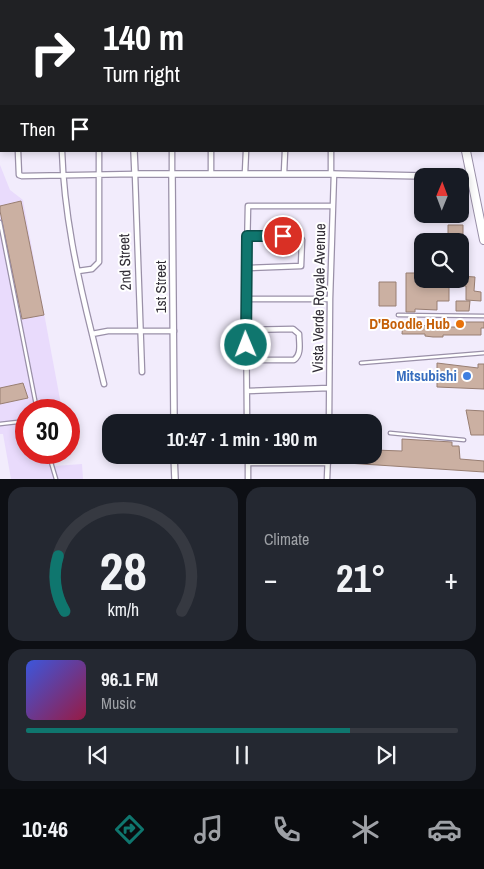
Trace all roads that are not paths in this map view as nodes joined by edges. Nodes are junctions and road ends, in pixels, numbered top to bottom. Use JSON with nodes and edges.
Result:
{"nodes":[{"id":1,"x":8,"y":0,"type":"edge"},
{"id":2,"x":17,"y":0,"type":"edge"},
{"id":3,"x":18,"y":152,"type":"edge"},
{"id":4,"x":62,"y":152,"type":"edge"},
{"id":5,"x":99,"y":152,"type":"edge"},
{"id":6,"x":134,"y":152,"type":"edge"},
{"id":7,"x":172,"y":152,"type":"edge"},
{"id":8,"x":211,"y":152,"type":"edge"},
{"id":9,"x":246,"y":152,"type":"edge"},
{"id":10,"x":285,"y":152,"type":"edge"},
{"id":11,"x":331,"y":152,"type":"edge"},
{"id":12,"x":466,"y":152,"type":"edge"},
{"id":13,"x":245,"y":173,"type":"junction"},
{"id":14,"x":284,"y":173,"type":"junction"},
{"id":15,"x":135,"y":174,"type":"junction"},
{"id":16,"x":211,"y":174,"type":"junction"},
{"id":17,"x":333,"y":174,"type":"junction"},
{"id":18,"x":172,"y":175,"type":"junction"},
{"id":19,"x":99,"y":176,"type":"junction"},
{"id":20,"x":414,"y":176,"type":"edge"},
{"id":21,"x":63,"y":177,"type":"junction"},
{"id":22,"x":471,"y":178,"type":"joint"},
{"id":23,"x":333,"y":206,"type":"junction"},
{"id":24,"x":481,"y":211,"type":"edge"},
{"id":25,"x":0,"y":222,"type":"edge"},
{"id":26,"x":247,"y":236,"type":"junction"},
{"id":27,"x":484,"y":240,"type":"edge"},
{"id":28,"x":247,"y":268,"type":"junction"},
{"id":29,"x":78,"y":271,"type":"junction"},
{"id":30,"x":246,"y":299,"type":"junction"},
{"id":31,"x":330,"y":299,"type":"junction"},
{"id":32,"x":398,"y":315,"type":"dead end"},
{"id":33,"x":484,"y":316,"type":"edge"},
{"id":34,"x":246,"y":330,"type":"junction"},
{"id":35,"x":140,"y":332,"type":"junction"},
{"id":36,"x":174,"y":332,"type":"junction"},
{"id":37,"x":92,"y":334,"type":"junction"},
{"id":38,"x":484,"y":353,"type":"edge"},
{"id":39,"x":247,"y":360,"type":"junction"},
{"id":40,"x":361,"y":363,"type":"dead end"},
{"id":41,"x":142,"y":372,"type":"dead end"},
{"id":42,"x":104,"y":384,"type":"dead end"},
{"id":43,"x":329,"y":388,"type":"junction"},
{"id":44,"x":247,"y":391,"type":"junction"},
{"id":45,"x":35,"y":399,"type":"edge"},
{"id":46,"x":174,"y":414,"type":"edge"},
{"id":47,"x":247,"y":414,"type":"edge"},
{"id":48,"x":329,"y":414,"type":"edge"},
{"id":49,"x":15,"y":422,"type":"edge"},
{"id":50,"x":0,"y":424,"type":"edge"},
{"id":51,"x":390,"y":433,"type":"dead end"},
{"id":52,"x":464,"y":440,"type":"dead end"},
{"id":53,"x":52,"y":464,"type":"edge"},
{"id":54,"x":174,"y":464,"type":"edge"},
{"id":55,"x":248,"y":464,"type":"edge"},
{"id":56,"x":328,"y":464,"type":"edge"},
{"id":57,"x":56,"y":479,"type":"edge"},
{"id":58,"x":175,"y":479,"type":"edge"},
{"id":59,"x":248,"y":479,"type":"edge"},
{"id":60,"x":327,"y":479,"type":"edge"}],
"edges":[{"from":1,"to":2,"type":"lane"},
{"from":3,"to":21,"type":"street"},
{"from":4,"to":21,"type":"street"},
{"from":5,"to":19,"type":"street"},
{"from":6,"to":15,"type":"street","name":"2nd Street"},
{"from":7,"to":18,"type":"street","name":"1st Street"},
{"from":8,"to":16,"type":"street"},
{"from":9,"to":13,"type":"street"},
{"from":10,"to":14,"type":"street"},
{"from":11,"to":17,"type":"street","name":"Vista Verde Royale Avenue"},
{"from":12,"to":22,"type":"main road"},
{"from":13,"to":14,"type":"street"},
{"from":13,"to":16,"type":"street"},
{"from":14,"to":17,"type":"street"},
{"from":15,"to":18,"type":"street"},
{"from":15,"to":19,"type":"street"},
{"from":15,"to":35,"type":"street","name":"2nd Street"},
{"from":16,"to":18,"type":"street"},
{"from":17,"to":20,"type":"street"},
{"from":17,"to":23,"type":"street","name":"Vista Verde Royale Avenue"},
{"from":18,"to":36,"type":"street","name":"1st Street"},
{"from":19,"to":21,"type":"street"},
{"from":19,"to":29,"type":"street"},
{"from":21,"to":29,"type":"street"},
{"from":22,"to":24,"type":"main road"},
{"from":23,"to":26,"type":"street"},
{"from":23,"to":31,"type":"street","name":"Vista Verde Royale Avenue"},
{"from":24,"to":27,"type":"main road"},
{"from":25,"to":45,"type":"lane"},
{"from":26,"to":28,"type":"street"},
{"from":26,"to":28,"type":"street"},
{"from":28,"to":30,"type":"street"},
{"from":29,"to":37,"type":"street"},
{"from":30,"to":31,"type":"street"},
{"from":30,"to":34,"type":"street"},
{"from":31,"to":43,"type":"street","name":"Vista Verde Royale Avenue"},
{"from":32,"to":33,"type":"lane"},
{"from":34,"to":39,"type":"street"},
{"from":34,"to":39,"type":"street"},
{"from":35,"to":36,"type":"street"},
{"from":35,"to":37,"type":"street"},
{"from":35,"to":41,"type":"street","name":"2nd Street"},
{"from":36,"to":46,"type":"street","name":"1st Street"},
{"from":37,"to":42,"type":"street"},
{"from":38,"to":40,"type":"lane"},
{"from":39,"to":44,"type":"street"},
{"from":43,"to":44,"type":"street"},
{"from":43,"to":48,"type":"street","name":"Vista Verde Royale Avenue"},
{"from":44,"to":47,"type":"street"},
{"from":49,"to":50,"type":"lane"},
{"from":51,"to":52,"type":"lane"},
{"from":53,"to":57,"type":"lane"},
{"from":54,"to":58,"type":"street"},
{"from":55,"to":59,"type":"street"},
{"from":56,"to":60,"type":"street"}]}
